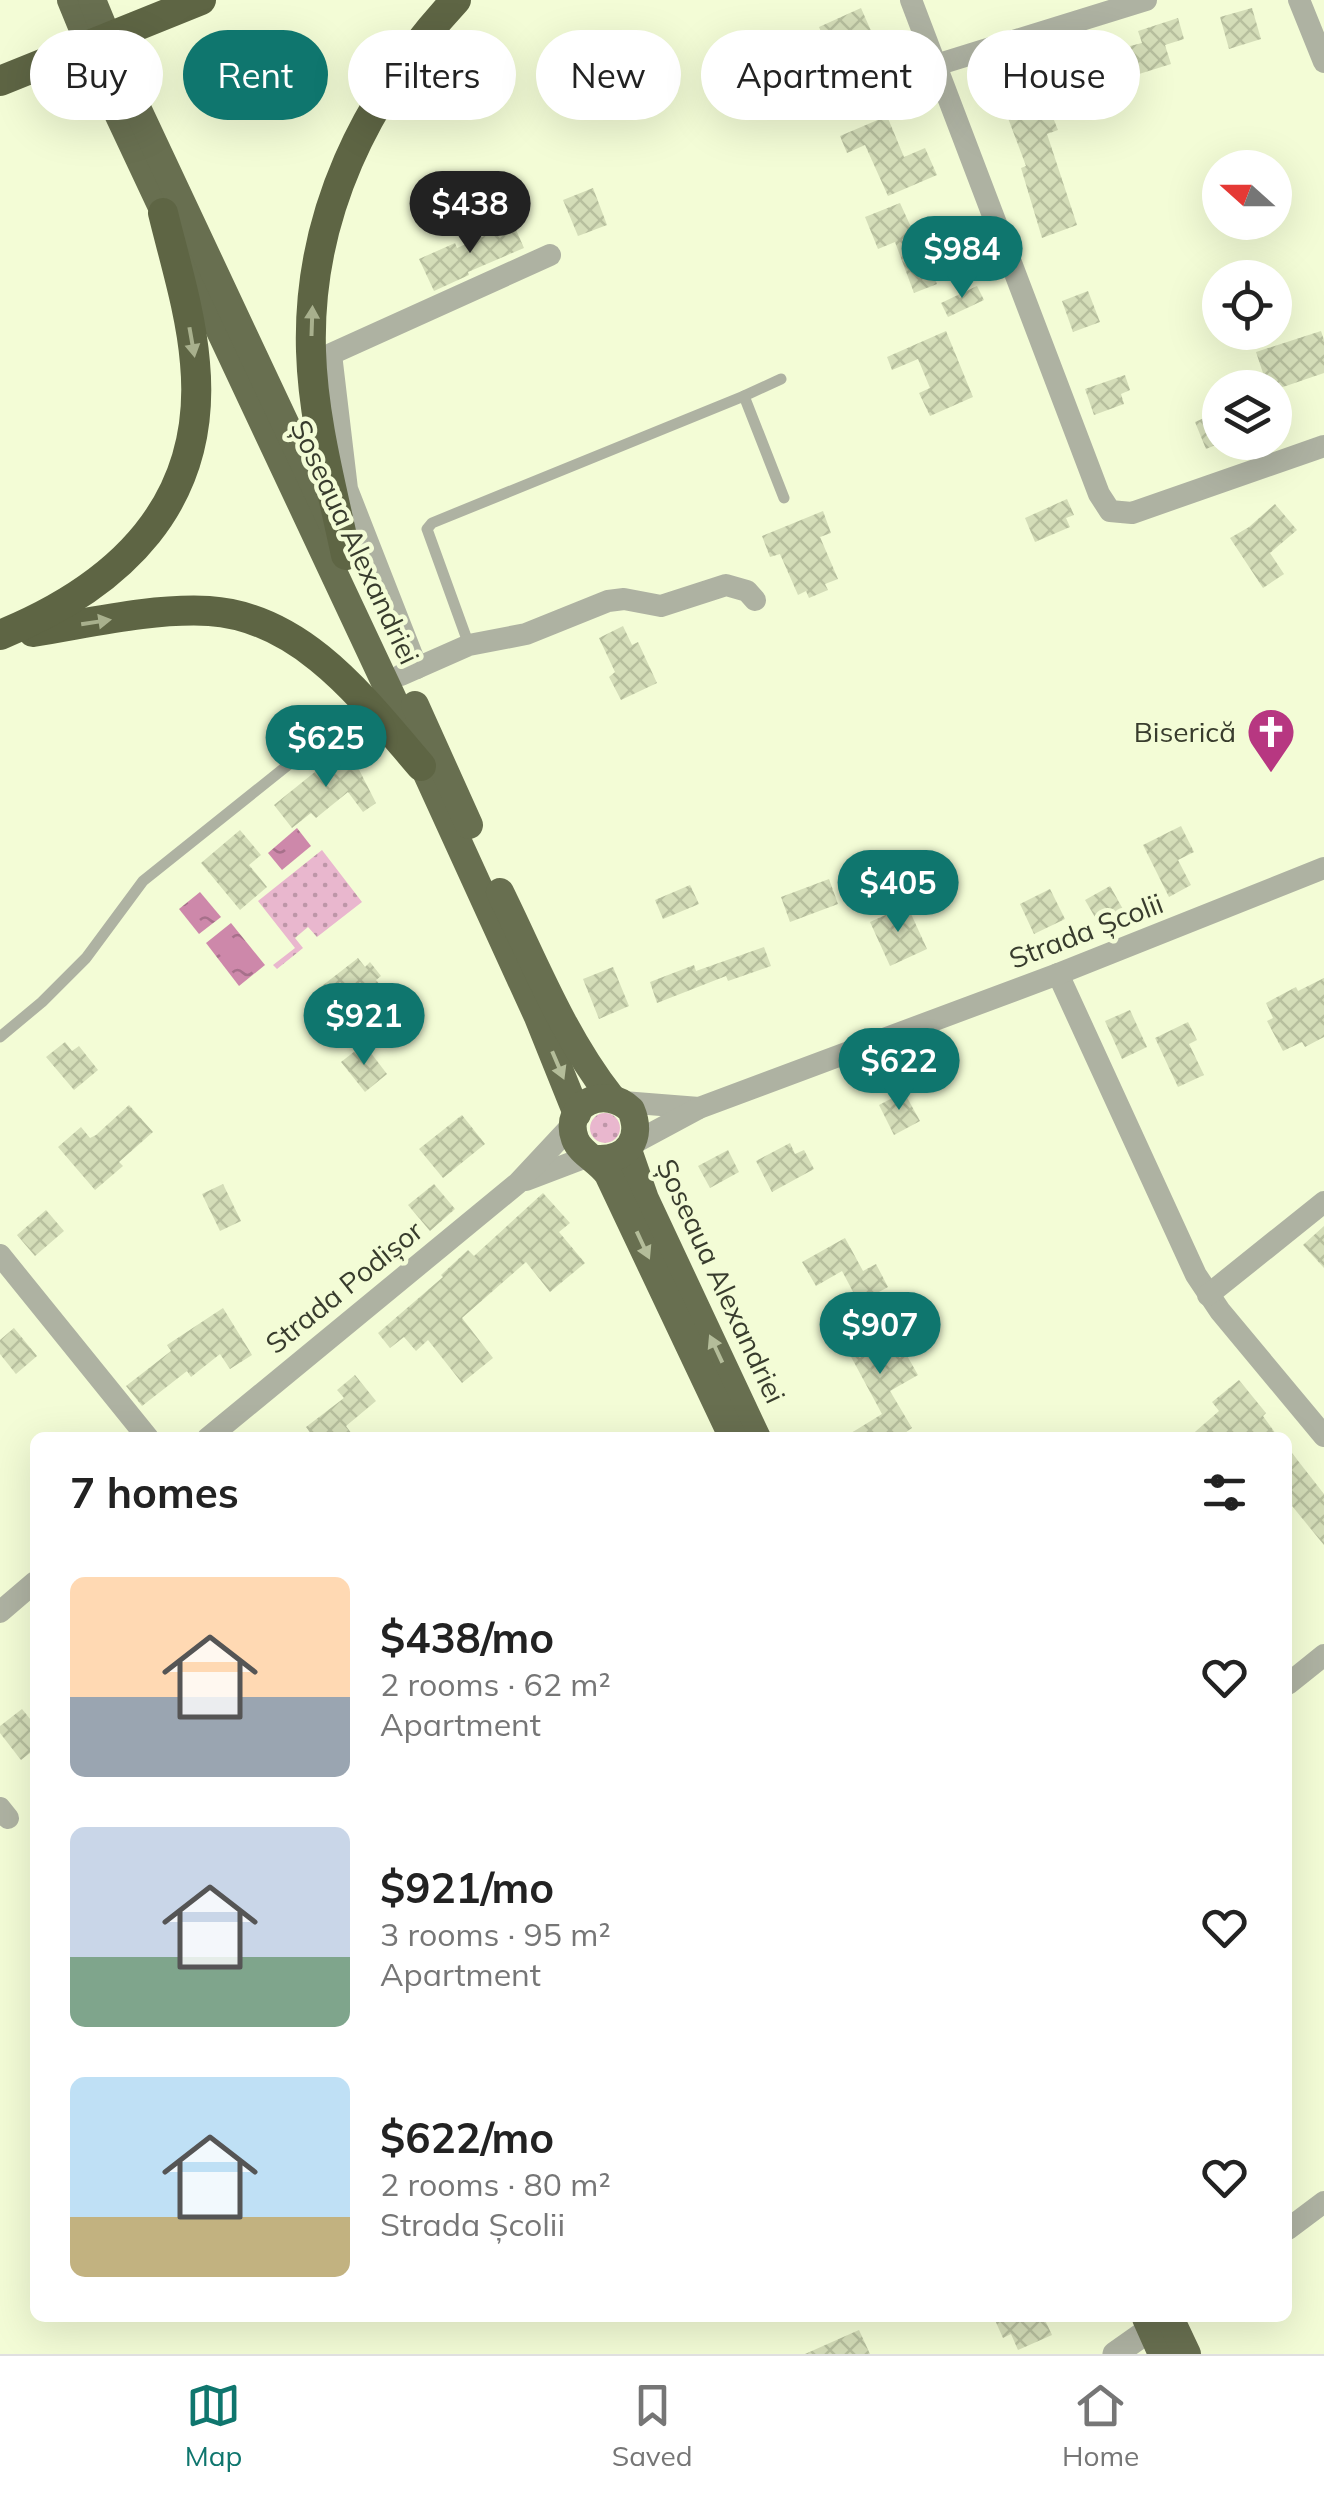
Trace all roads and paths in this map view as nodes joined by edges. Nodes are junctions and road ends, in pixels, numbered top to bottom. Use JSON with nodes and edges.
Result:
{"nodes":[{"id":1,"x":71,"y":0,"type":"edge"},
{"id":2,"x":92,"y":0,"type":"edge"},
{"id":3,"x":201,"y":0,"type":"edge"},
{"id":4,"x":456,"y":0,"type":"edge"},
{"id":5,"x":911,"y":0,"type":"edge"},
{"id":6,"x":1146,"y":0,"type":"edge"},
{"id":7,"x":1299,"y":0,"type":"edge"},
{"id":8,"x":922,"y":30,"type":"edge"},
{"id":9,"x":1324,"y":62,"type":"edge"},
{"id":10,"x":947,"y":63,"type":"edge"},
{"id":11,"x":0,"y":81,"type":"edge"},
{"id":12,"x":947,"y":95,"type":"edge"},
{"id":13,"x":163,"y":212,"type":"junction"},
{"id":14,"x":550,"y":255,"type":"dead end"},
{"id":15,"x":781,"y":379,"type":"dead end"},
{"id":16,"x":744,"y":396,"type":"junction"},
{"id":17,"x":1324,"y":446,"type":"edge"},
{"id":18,"x":784,"y":498,"type":"dead end"},
{"id":19,"x":346,"y":555,"type":"junction"},
{"id":20,"x":755,"y":600,"type":"dead end"},
{"id":21,"x":0,"y":636,"type":"edge"},
{"id":22,"x":469,"y":645,"type":"junction"},
{"id":23,"x":409,"y":672,"type":"junction"},
{"id":24,"x":348,"y":717,"type":"dead end"},
{"id":25,"x":421,"y":766,"type":"junction"},
{"id":26,"x":1324,"y":868,"type":"edge"},
{"id":27,"x":1058,"y":974,"type":"junction"},
{"id":28,"x":0,"y":1038,"type":"edge"},
{"id":29,"x":617,"y":1099,"type":"junction"},
{"id":30,"x":699,"y":1108,"type":"junction"},
{"id":31,"x":575,"y":1119,"type":"junction"},
{"id":32,"x":630,"y":1147,"type":"junction"},
{"id":33,"x":593,"y":1158,"type":"junction"},
{"id":34,"x":518,"y":1183,"type":"junction"},
{"id":35,"x":1324,"y":1202,"type":"edge"},
{"id":36,"x":0,"y":1255,"type":"edge"},
{"id":37,"x":1208,"y":1295,"type":"junction"},
{"id":38,"x":143,"y":1432,"type":"edge"},
{"id":39,"x":215,"y":1432,"type":"edge"},
{"id":40,"x":730,"y":1432,"type":"edge"},
{"id":41,"x":754,"y":1432,"type":"edge"},
{"id":42,"x":1324,"y":1436,"type":"edge"},
{"id":43,"x":30,"y":1586,"type":"edge"},
{"id":44,"x":0,"y":1612,"type":"edge"},
{"id":45,"x":1324,"y":1654,"type":"edge"},
{"id":46,"x":1292,"y":1681,"type":"edge"},
{"id":47,"x":1324,"y":2202,"type":"edge"},
{"id":48,"x":1292,"y":2227,"type":"edge"},
{"id":49,"x":1155,"y":2322,"type":"edge"},
{"id":50,"x":1158,"y":2322,"type":"edge"},
{"id":51,"x":1160,"y":2322,"type":"edge"},
{"id":52,"x":1114,"y":2354,"type":"edge"},
{"id":53,"x":1162,"y":2354,"type":"edge"},
{"id":54,"x":1187,"y":2354,"type":"edge"}],
"edges":[{"from":1,"to":13,"type":"highway","name":"Șoseaua Alexandriei"},
{"from":2,"to":19,"type":"highway","name":"Șoseaua Alexandriei"},
{"from":3,"to":11,"type":"highway","bridge":true},
{"from":19,"to":4,"type":"highway","one_way":true},
{"from":5,"to":8,"type":"street"},
{"from":6,"to":10,"type":"street"},
{"from":7,"to":9,"type":"street"},
{"from":12,"to":17,"type":"street"},
{"from":13,"to":21,"type":"highway","one_way":true},
{"from":13,"to":25,"type":"highway","name":"Șoseaua Alexandriei"},
{"from":14,"to":23,"type":"street"},
{"from":15,"to":16,"type":"lane"},
{"from":16,"to":18,"type":"lane"},
{"from":16,"to":22,"type":"lane"},
{"from":19,"to":23,"type":"highway","name":"Șoseaua Alexandriei"},
{"from":20,"to":22,"type":"street"},
{"from":21,"to":25,"type":"highway","one_way":true},
{"from":22,"to":23,"type":"street"},
{"from":23,"to":29,"type":"highway","name":"Șoseaua Alexandriei"},
{"from":24,"to":28,"type":"lane"},
{"from":25,"to":31,"type":"highway","name":"Șoseaua Alexandriei","one_way":true},
{"from":26,"to":27,"type":"street","name":"Strada Școlii"},
{"from":27,"to":30,"type":"street","name":"Strada Școlii"},
{"from":27,"to":37,"type":"street"},
{"from":29,"to":30,"type":"street","name":"Strada Școlii"},
{"from":29,"to":31,"type":"highway"},
{"from":29,"to":32,"type":"highway","name":"Șoseaua Alexandriei"},
{"from":30,"to":32,"type":"street","name":"Strada Școlii"},
{"from":31,"to":33,"type":"highway","name":"Șoseaua Alexandriei"},
{"from":31,"to":34,"type":"street","name":"Strada Podișor"},
{"from":32,"to":33,"type":"highway","name":"Șoseaua Alexandriei"},
{"from":41,"to":32,"type":"highway","name":"Șoseaua Alexandriei","one_way":true},
{"from":33,"to":34,"type":"street","name":"Strada Podișor"},
{"from":33,"to":40,"type":"highway","name":"Șoseaua Alexandriei","one_way":true},
{"from":34,"to":39,"type":"street","name":"Strada Podișor"},
{"from":35,"to":37,"type":"street"},
{"from":36,"to":38,"type":"street"},
{"from":37,"to":42,"type":"street"},
{"from":43,"to":44,"type":"street"},
{"from":45,"to":46,"type":"street"},
{"from":47,"to":48,"type":"street"},
{"from":49,"to":52,"type":"street"},
{"from":50,"to":53,"type":"highway"},
{"from":51,"to":54,"type":"highway"}]}
